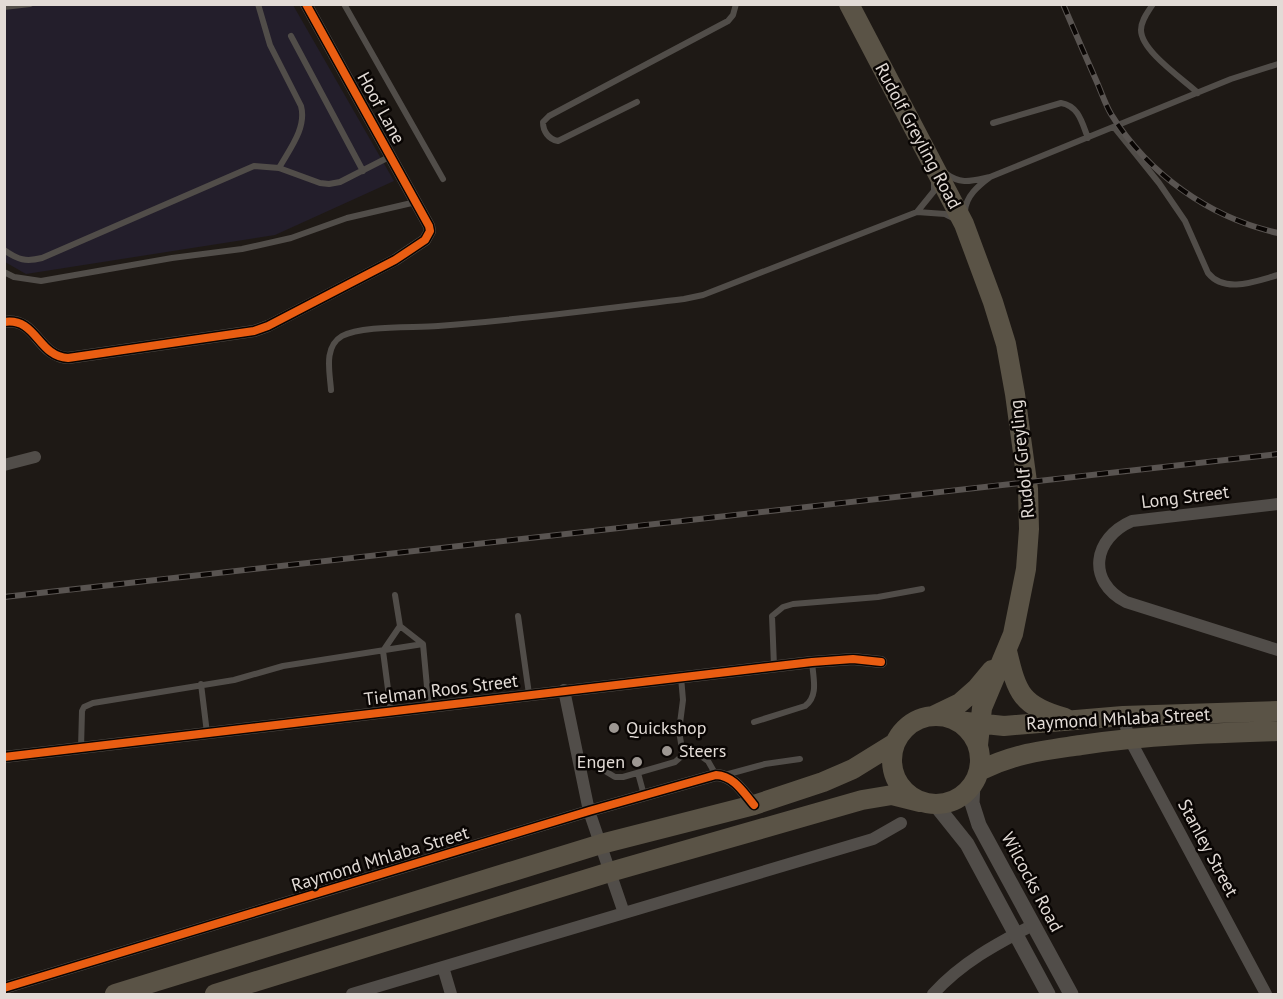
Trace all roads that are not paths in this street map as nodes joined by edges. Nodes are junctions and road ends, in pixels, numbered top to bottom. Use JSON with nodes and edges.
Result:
{"nodes":[{"id":1,"x":30,"y":4,"type":"edge"},
{"id":2,"x":258,"y":4,"type":"edge"},
{"id":3,"x":306,"y":4,"type":"edge"},
{"id":4,"x":736,"y":4,"type":"edge"},
{"id":5,"x":849,"y":4,"type":"edge"},
{"id":6,"x":1154,"y":4,"type":"edge"},
{"id":7,"x":346,"y":5,"type":"edge"},
{"id":8,"x":4,"y":7,"type":"edge"},
{"id":9,"x":291,"y":36,"type":"dead end"},
{"id":10,"x":1278,"y":64,"type":"edge"},
{"id":11,"x":1198,"y":93,"type":"junction"},
{"id":12,"x":637,"y":102,"type":"dead end"},
{"id":13,"x":993,"y":123,"type":"dead end"},
{"id":14,"x":1114,"y":127,"type":"junction"},
{"id":15,"x":1088,"y":138,"type":"junction"},
{"id":16,"x":391,"y":156,"type":"junction"},
{"id":17,"x":934,"y":165,"type":"junction"},
{"id":18,"x":279,"y":168,"type":"junction"},
{"id":19,"x":363,"y":171,"type":"junction"},
{"id":20,"x":990,"y":177,"type":"junction"},
{"id":21,"x":443,"y":179,"type":"dead end"},
{"id":22,"x":417,"y":202,"type":"junction"},
{"id":23,"x":917,"y":212,"type":"junction"},
{"id":24,"x":964,"y":224,"type":"junction"},
{"id":25,"x":4,"y":250,"type":"edge"},
{"id":26,"x":982,"y":269,"type":"joint"},
{"id":27,"x":4,"y":272,"type":"edge"},
{"id":28,"x":1278,"y":275,"type":"edge"},
{"id":29,"x":4,"y":322,"type":"edge"},
{"id":30,"x":331,"y":390,"type":"dead end"},
{"id":31,"x":35,"y":456,"type":"dead end"},
{"id":32,"x":4,"y":465,"type":"edge"},
{"id":33,"x":1278,"y":504,"type":"edge"},
{"id":34,"x":922,"y":589,"type":"dead end"},
{"id":35,"x":394,"y":595,"type":"dead end"},
{"id":36,"x":519,"y":616,"type":"dead end"},
{"id":37,"x":400,"y":626,"type":"junction"},
{"id":38,"x":423,"y":644,"type":"junction"},
{"id":39,"x":1278,"y":650,"type":"edge"},
{"id":40,"x":383,"y":651,"type":"junction"},
{"id":41,"x":1007,"y":651,"type":"junction"},
{"id":42,"x":812,"y":662,"type":"junction"},
{"id":43,"x":881,"y":662,"type":"dead end"},
{"id":44,"x":774,"y":666,"type":"junction"},
{"id":45,"x":681,"y":676,"type":"junction"},
{"id":46,"x":201,"y":684,"type":"junction"},
{"id":47,"x":564,"y":690,"type":"junction"},
{"id":48,"x":529,"y":694,"type":"junction"},
{"id":49,"x":429,"y":708,"type":"junction"},
{"id":50,"x":1273,"y":711,"type":"edge"},
{"id":51,"x":392,"y":712,"type":"junction"},
{"id":52,"x":933,"y":716,"type":"junction"},
{"id":53,"x":1123,"y":716,"type":"junction"},
{"id":54,"x":957,"y":721,"type":"junction"},
{"id":55,"x":1076,"y":721,"type":"junction"},
{"id":56,"x":754,"y":722,"type":"dead end"},
{"id":57,"x":980,"y":724,"type":"junction"},
{"id":58,"x":207,"y":733,"type":"junction"},
{"id":59,"x":1277,"y":733,"type":"edge"},
{"id":60,"x":1129,"y":738,"type":"junction"},
{"id":61,"x":895,"y":743,"type":"junction"},
{"id":62,"x":978,"y":745,"type":"junction"},
{"id":63,"x":81,"y":748,"type":"junction"},
{"id":64,"x":683,"y":755,"type":"junction"},
{"id":65,"x":4,"y":757,"type":"edge"},
{"id":66,"x":800,"y":759,"type":"dead end"},
{"id":67,"x":578,"y":760,"type":"junction"},
{"id":68,"x":638,"y":773,"type":"junction"},
{"id":69,"x":720,"y":775,"type":"junction"},
{"id":70,"x":976,"y":778,"type":"junction"},
{"id":71,"x":644,"y":795,"type":"junction"},
{"id":72,"x":928,"y":803,"type":"junction"},
{"id":73,"x":754,"y":805,"type":"junction"},
{"id":74,"x":589,"y":811,"type":"junction"},
{"id":75,"x":901,"y":823,"type":"dead end"},
{"id":76,"x":601,"y":844,"type":"junction"},
{"id":77,"x":610,"y":872,"type":"junction"},
{"id":78,"x":624,"y":913,"type":"junction"},
{"id":79,"x":1033,"y":925,"type":"junction"},
{"id":80,"x":1016,"y":934,"type":"junction"},
{"id":81,"x":443,"y":967,"type":"junction"},
{"id":82,"x":4,"y":988,"type":"edge"},
{"id":83,"x":115,"y":994,"type":"edge"},
{"id":84,"x":215,"y":994,"type":"edge"},
{"id":85,"x":352,"y":994,"type":"edge"},
{"id":86,"x":451,"y":994,"type":"edge"},
{"id":87,"x":933,"y":994,"type":"edge"},
{"id":88,"x":1048,"y":994,"type":"edge"},
{"id":89,"x":1071,"y":994,"type":"edge"},
{"id":90,"x":1266,"y":994,"type":"edge"}],
"edges":[{"from":1,"to":8,"type":"lane"},
{"from":2,"to":18,"type":"lane"},
{"from":3,"to":16,"type":"street","name":"Hoof Lane"},
{"from":4,"to":12,"type":"lane"},
{"from":5,"to":17,"type":"main road","name":"Rudolf Greyling Road"},
{"from":6,"to":11,"type":"lane"},
{"from":7,"to":21,"type":"lane"},
{"from":9,"to":19,"type":"lane"},
{"from":10,"to":11,"type":"lane"},
{"from":11,"to":14,"type":"lane"},
{"from":13,"to":15,"type":"lane"},
{"from":14,"to":15,"type":"lane"},
{"from":14,"to":28,"type":"lane"},
{"from":15,"to":20,"type":"lane"},
{"from":16,"to":19,"type":"lane"},
{"from":16,"to":22,"type":"street","name":"Hoof Lane"},
{"from":17,"to":20,"type":"lane"},
{"from":17,"to":23,"type":"lane"},
{"from":17,"to":24,"type":"main road","name":"Rudolf Greyling Road"},
{"from":18,"to":19,"type":"lane"},
{"from":18,"to":25,"type":"lane"},
{"from":20,"to":24,"type":"lane"},
{"from":22,"to":27,"type":"lane"},
{"from":22,"to":29,"type":"street","name":"Hoof Lane"},
{"from":23,"to":24,"type":"lane"},
{"from":23,"to":30,"type":"lane"},
{"from":24,"to":26,"type":"main road","name":"Rudolf Greyling Road"},
{"from":26,"to":41,"type":"main road","name":"Rudolf Greyling"},
{"from":31,"to":32,"type":"street"},
{"from":33,"to":39,"type":"street","name":"Long Street"},
{"from":34,"to":44,"type":"lane"},
{"from":35,"to":37,"type":"lane"},
{"from":36,"to":48,"type":"lane"},
{"from":37,"to":38,"type":"lane"},
{"from":37,"to":40,"type":"lane"},
{"from":38,"to":40,"type":"lane"},
{"from":38,"to":49,"type":"lane"},
{"from":40,"to":46,"type":"lane"},
{"from":40,"to":51,"type":"lane"},
{"from":41,"to":52,"type":"main road","name":"Rudolf Greyling"},
{"from":41,"to":55,"type":"main road"},
{"from":41,"to":57,"type":"main road","name":"Rudolf Greyling"},
{"from":42,"to":43,"type":"street","name":"Tielman Roos Street"},
{"from":42,"to":44,"type":"street","name":"Tielman Roos Street"},
{"from":42,"to":56,"type":"lane"},
{"from":44,"to":45,"type":"street","name":"Tielman Roos Street"},
{"from":45,"to":47,"type":"street","name":"Tielman Roos Street"},
{"from":45,"to":64,"type":"lane"},
{"from":46,"to":58,"type":"lane"},
{"from":46,"to":63,"type":"lane"},
{"from":47,"to":48,"type":"street","name":"Tielman Roos Street"},
{"from":47,"to":67,"type":"street"},
{"from":48,"to":49,"type":"street","name":"Tielman Roos Street"},
{"from":49,"to":51,"type":"street","name":"Tielman Roos Street"},
{"from":50,"to":53,"type":"main road","name":"Raymond Mhlaba Street"},
{"from":50,"to":59,"type":"street"},
{"from":51,"to":58,"type":"street","name":"Tielman Roos Street"},
{"from":52,"to":54,"type":"main road","name":"Raymond Mhlaba Street"},
{"from":52,"to":61,"type":"main road"},
{"from":53,"to":55,"type":"main road","name":"Raymond Mhlaba Street"},
{"from":53,"to":60,"type":"street","name":"Stanley Street"},
{"from":54,"to":57,"type":"main road","name":"Raymond Mhlaba Street"},
{"from":54,"to":62,"type":"main road"},
{"from":55,"to":57,"type":"main road","name":"Raymond Mhlaba Street"},
{"from":57,"to":62,"type":"main road","name":"Rudolf Greyling"},
{"from":58,"to":63,"type":"street","name":"Tielman Roos Street"},
{"from":59,"to":60,"type":"main road","name":"Raymond Mhlaba Street"},
{"from":60,"to":70,"type":"main road","name":"Raymond Mhlaba Street"},
{"from":60,"to":90,"type":"street","name":"Stanley Street"},
{"from":61,"to":72,"type":"main road"},
{"from":61,"to":73,"type":"main road"},
{"from":62,"to":70,"type":"main road"},
{"from":63,"to":65,"type":"street","name":"Tielman Roos Street"},
{"from":64,"to":68,"type":"lane"},
{"from":64,"to":69,"type":"lane"},
{"from":66,"to":69,"type":"lane"},
{"from":67,"to":68,"type":"lane"},
{"from":67,"to":74,"type":"street"},
{"from":68,"to":71,"type":"lane"},
{"from":69,"to":71,"type":"street","name":"Raymond Mhlaba Street"},
{"from":69,"to":73,"type":"street"},
{"from":70,"to":72,"type":"main road","name":"Raymond Mhlaba Street"},
{"from":70,"to":79,"type":"street","name":"Wilcocks Road"},
{"from":71,"to":74,"type":"street","name":"Raymond Mhlaba Street"},
{"from":72,"to":77,"type":"main road"},
{"from":72,"to":80,"type":"street"},
{"from":73,"to":76,"type":"main road"},
{"from":74,"to":76,"type":"street"},
{"from":74,"to":82,"type":"street","name":"Raymond Mhlaba Street"},
{"from":75,"to":78,"type":"street"},
{"from":76,"to":77,"type":"street"},
{"from":76,"to":83,"type":"main road"},
{"from":77,"to":78,"type":"street"},
{"from":77,"to":84,"type":"main road"},
{"from":78,"to":81,"type":"street"},
{"from":79,"to":80,"type":"street"},
{"from":79,"to":89,"type":"street","name":"Wilcocks Road"},
{"from":80,"to":87,"type":"street"},
{"from":80,"to":88,"type":"street"},
{"from":81,"to":85,"type":"street"},
{"from":81,"to":86,"type":"street"}]}
